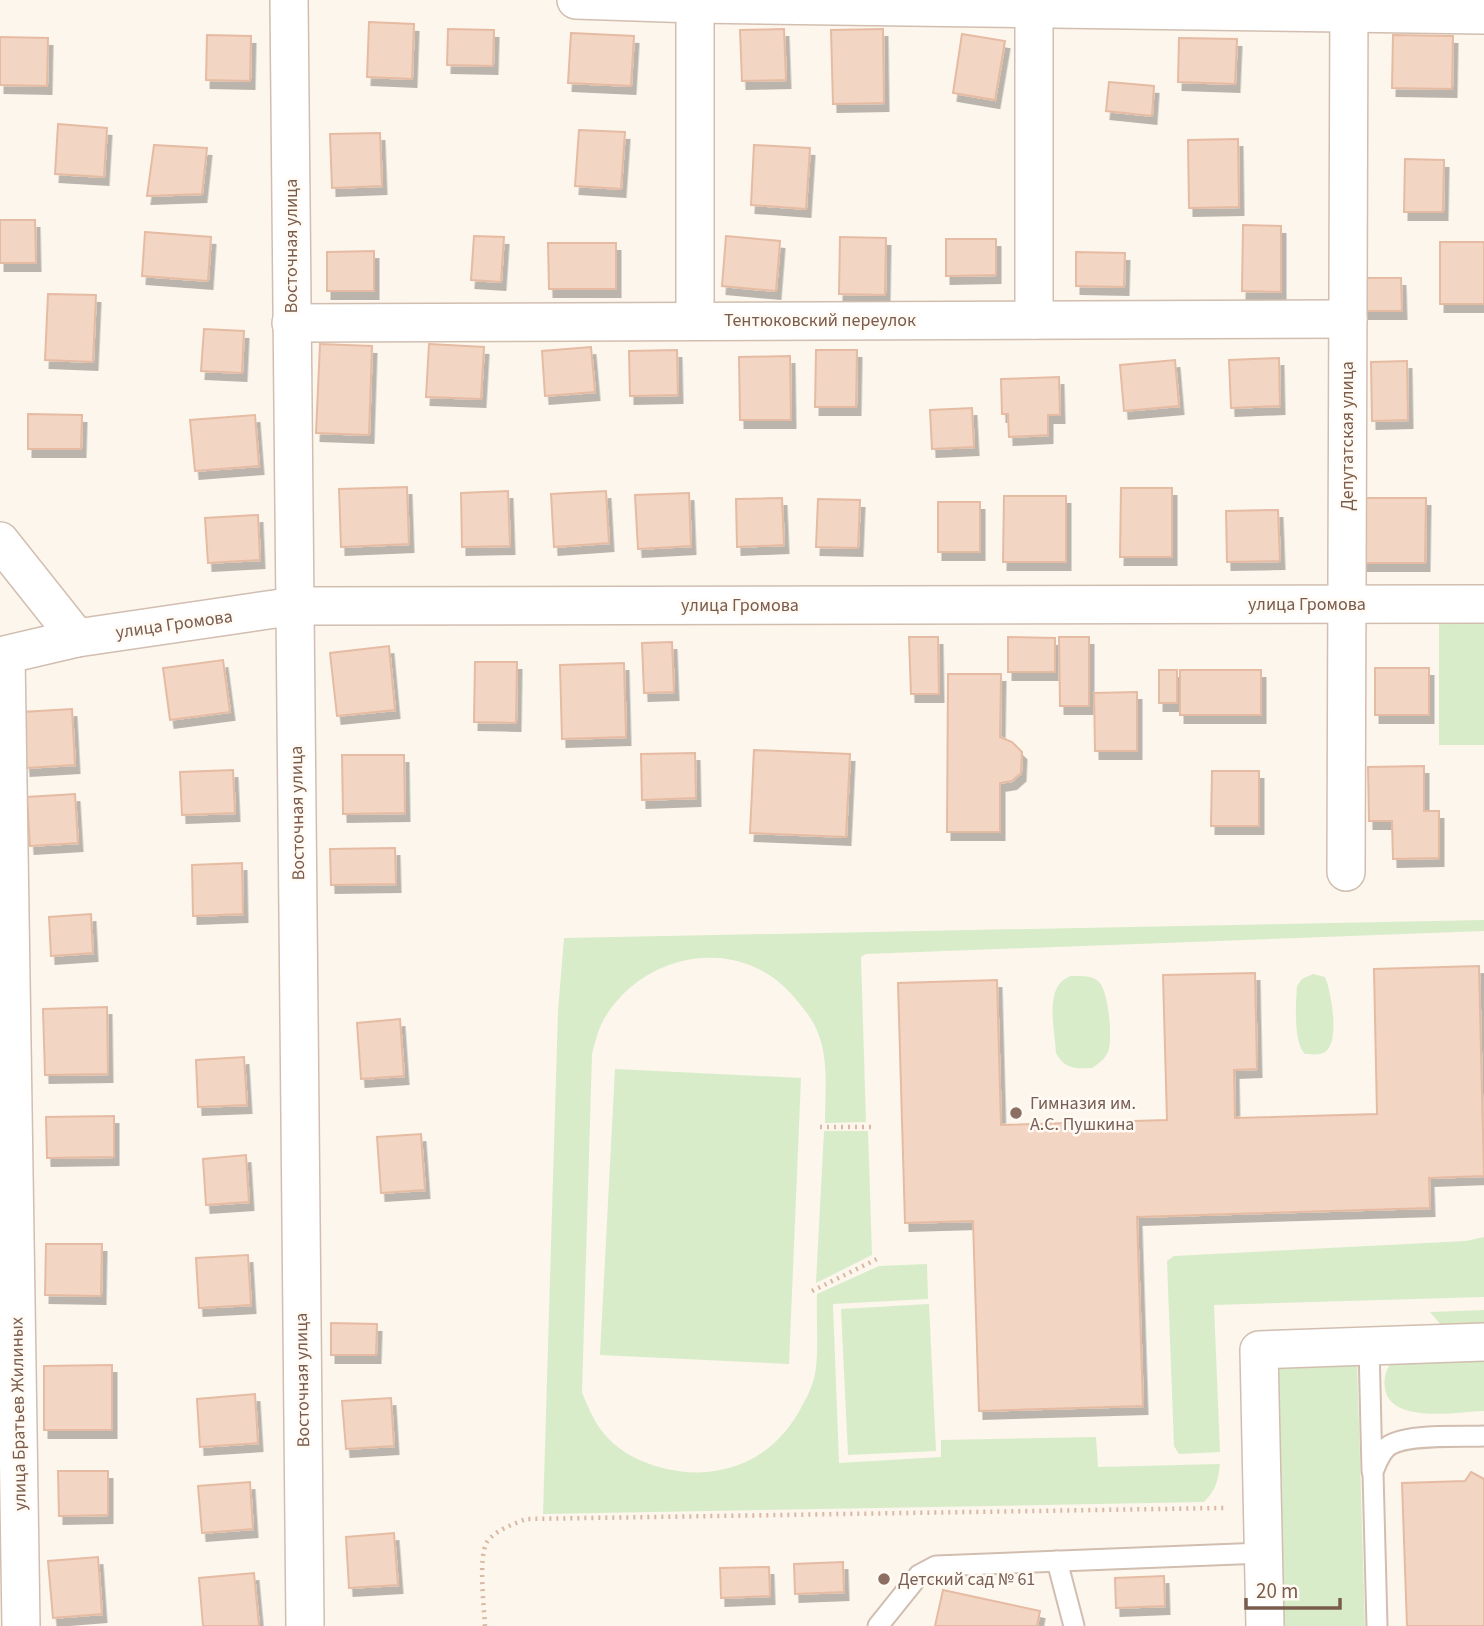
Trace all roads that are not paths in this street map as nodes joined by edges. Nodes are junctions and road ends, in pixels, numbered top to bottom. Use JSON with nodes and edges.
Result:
{"nodes":[{"id":1,"x":289,"y":0,"type":"edge"},
{"id":2,"x":576,"y":0,"type":"edge"},
{"id":3,"x":695,"y":4,"type":"junction"},
{"id":4,"x":1349,"y":6,"type":"edge"},
{"id":5,"x":1034,"y":7,"type":"junction"},
{"id":6,"x":1484,"y":15,"type":"edge"},
{"id":7,"x":1348,"y":319,"type":"junction"},
{"id":8,"x":695,"y":320,"type":"junction"},
{"id":9,"x":1034,"y":320,"type":"junction"},
{"id":10,"x":291,"y":323,"type":"junction"},
{"id":11,"x":0,"y":541,"type":"edge"},
{"id":12,"x":1346,"y":604,"type":"junction"},
{"id":13,"x":1484,"y":604,"type":"edge"},
{"id":14,"x":295,"y":606,"type":"junction"},
{"id":15,"x":77,"y":638,"type":"junction"},
{"id":16,"x":3,"y":656,"type":"edge"},
{"id":17,"x":1346,"y":872,"type":"dead end"},
{"id":18,"x":7,"y":1064,"type":"edge"},
{"id":19,"x":1484,"y":1342,"type":"edge"},
{"id":20,"x":1368,"y":1346,"type":"junction"},
{"id":21,"x":1484,"y":1436,"type":"edge"},
{"id":22,"x":1373,"y":1472,"type":"junction"},
{"id":23,"x":1263,"y":1553,"type":"junction"},
{"id":24,"x":1057,"y":1561,"type":"junction"},
{"id":25,"x":21,"y":1626,"type":"edge"},
{"id":26,"x":305,"y":1626,"type":"edge"},
{"id":27,"x":878,"y":1626,"type":"edge"},
{"id":28,"x":1074,"y":1626,"type":"edge"},
{"id":29,"x":1265,"y":1626,"type":"edge"},
{"id":30,"x":1377,"y":1626,"type":"edge"}],
"edges":[{"from":1,"to":10,"type":"street","name":"Восточная улица"},
{"from":2,"to":3,"type":"street"},
{"from":3,"to":5,"type":"street"},
{"from":3,"to":8,"type":"street"},
{"from":4,"to":5,"type":"street"},
{"from":4,"to":6,"type":"street"},
{"from":4,"to":7,"type":"street","name":"Депутатская улица"},
{"from":5,"to":9,"type":"street"},
{"from":7,"to":9,"type":"street","name":"Тентюковский переулок"},
{"from":7,"to":12,"type":"street","name":"Депутатская улица"},
{"from":8,"to":9,"type":"street","name":"Тентюковский переулок"},
{"from":8,"to":10,"type":"street","name":"Тентюковский переулок"},
{"from":10,"to":14,"type":"street","name":"Восточная улица"},
{"from":11,"to":15,"type":"street"},
{"from":12,"to":13,"type":"street","name":"улица Громова"},
{"from":12,"to":14,"type":"street","name":"улица Громова"},
{"from":12,"to":17,"type":"street","name":"Депутатская улица"},
{"from":14,"to":15,"type":"street","name":"улица Громова"},
{"from":14,"to":26,"type":"street","name":"Восточная улица"},
{"from":15,"to":16,"type":"street","name":"улица Громова"},
{"from":16,"to":18,"type":"street","name":"улица Братьев Жилиных"},
{"from":18,"to":25,"type":"street","name":"улица Братьев Жилиных"},
{"from":19,"to":20,"type":"street"},
{"from":20,"to":22,"type":"lane"},
{"from":20,"to":23,"type":"street"},
{"from":21,"to":22,"type":"lane"},
{"from":22,"to":30,"type":"lane"},
{"from":23,"to":24,"type":"lane"},
{"from":23,"to":29,"type":"street"},
{"from":24,"to":27,"type":"lane"},
{"from":24,"to":28,"type":"lane"}]}
